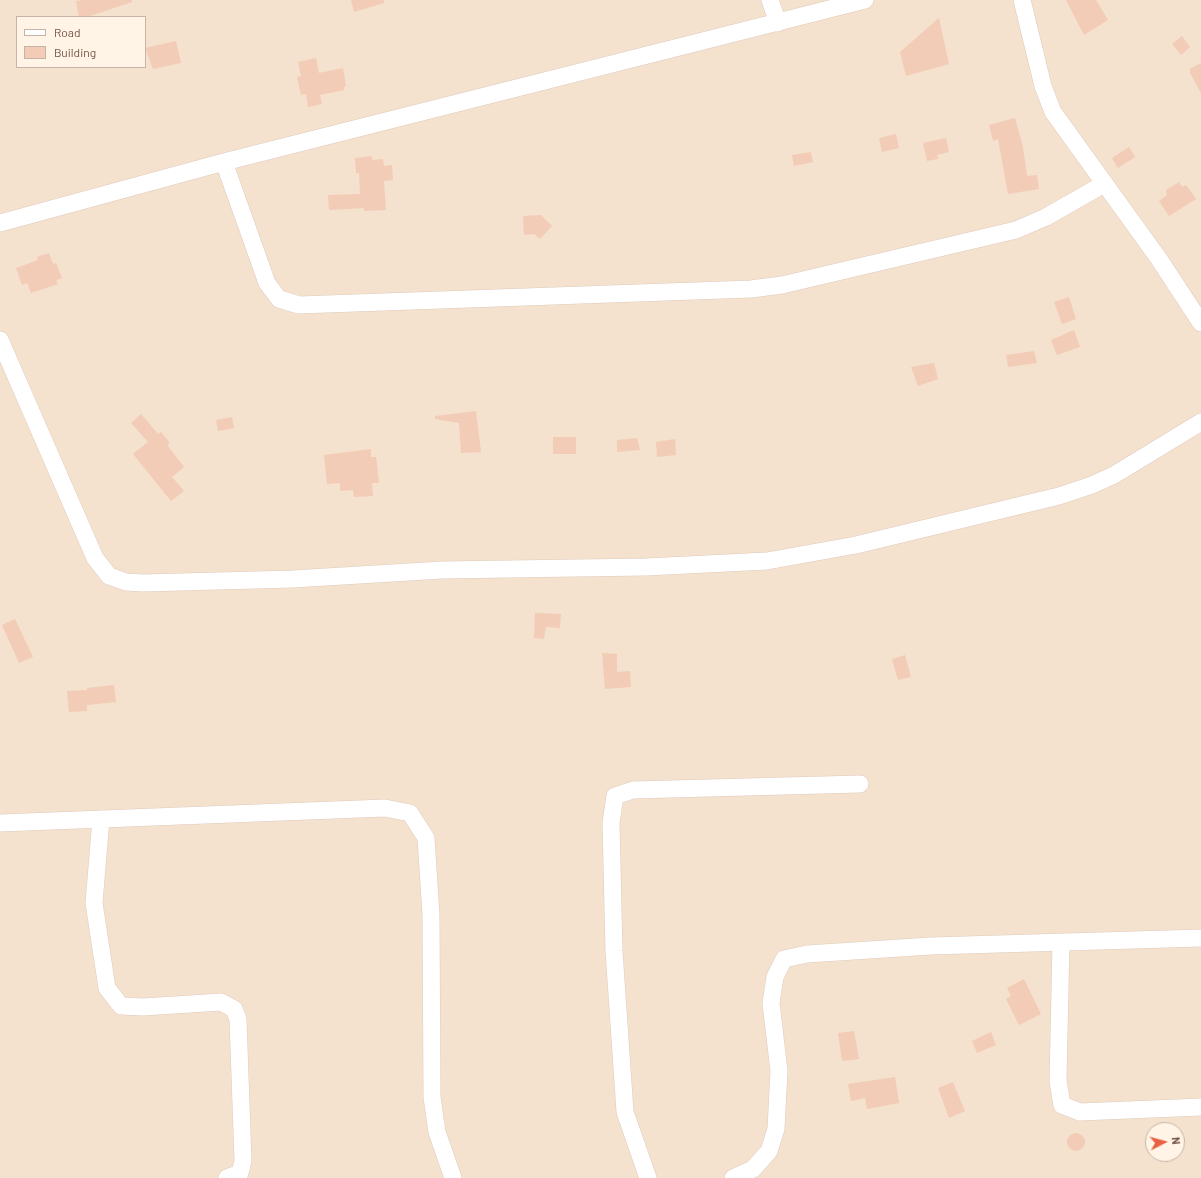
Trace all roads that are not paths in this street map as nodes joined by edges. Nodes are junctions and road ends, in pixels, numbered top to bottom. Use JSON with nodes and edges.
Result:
{"nodes":[{"id":1,"x":770,"y":0,"type":"edge"},
{"id":2,"x":865,"y":0,"type":"edge"},
{"id":3,"x":1022,"y":0,"type":"edge"},
{"id":4,"x":778,"y":23,"type":"junction"},
{"id":5,"x":224,"y":162,"type":"junction"},
{"id":6,"x":1104,"y":184,"type":"junction"},
{"id":7,"x":0,"y":223,"type":"edge"},
{"id":8,"x":1201,"y":323,"type":"edge"},
{"id":9,"x":0,"y":340,"type":"edge"},
{"id":10,"x":1201,"y":422,"type":"edge"},
{"id":11,"x":860,"y":784,"type":"dead end"},
{"id":12,"x":101,"y":819,"type":"junction"},
{"id":13,"x":0,"y":823,"type":"edge"},
{"id":14,"x":1201,"y":938,"type":"edge"},
{"id":15,"x":1061,"y":943,"type":"junction"},
{"id":16,"x":1201,"y":1106,"type":"edge"},
{"id":17,"x":227,"y":1178,"type":"edge"},
{"id":18,"x":453,"y":1178,"type":"edge"},
{"id":19,"x":648,"y":1178,"type":"edge"},
{"id":20,"x":733,"y":1178,"type":"edge"}],
"edges":[{"from":1,"to":4,"type":"street"},
{"from":2,"to":4,"type":"street"},
{"from":3,"to":6,"type":"street"},
{"from":4,"to":5,"type":"street"},
{"from":5,"to":6,"type":"street"},
{"from":5,"to":7,"type":"street"},
{"from":6,"to":8,"type":"street"},
{"from":9,"to":10,"type":"street"},
{"from":11,"to":19,"type":"street"},
{"from":12,"to":13,"type":"street"},
{"from":12,"to":17,"type":"street"},
{"from":12,"to":18,"type":"street"},
{"from":14,"to":15,"type":"street"},
{"from":15,"to":16,"type":"street"},
{"from":15,"to":20,"type":"street"}]}
